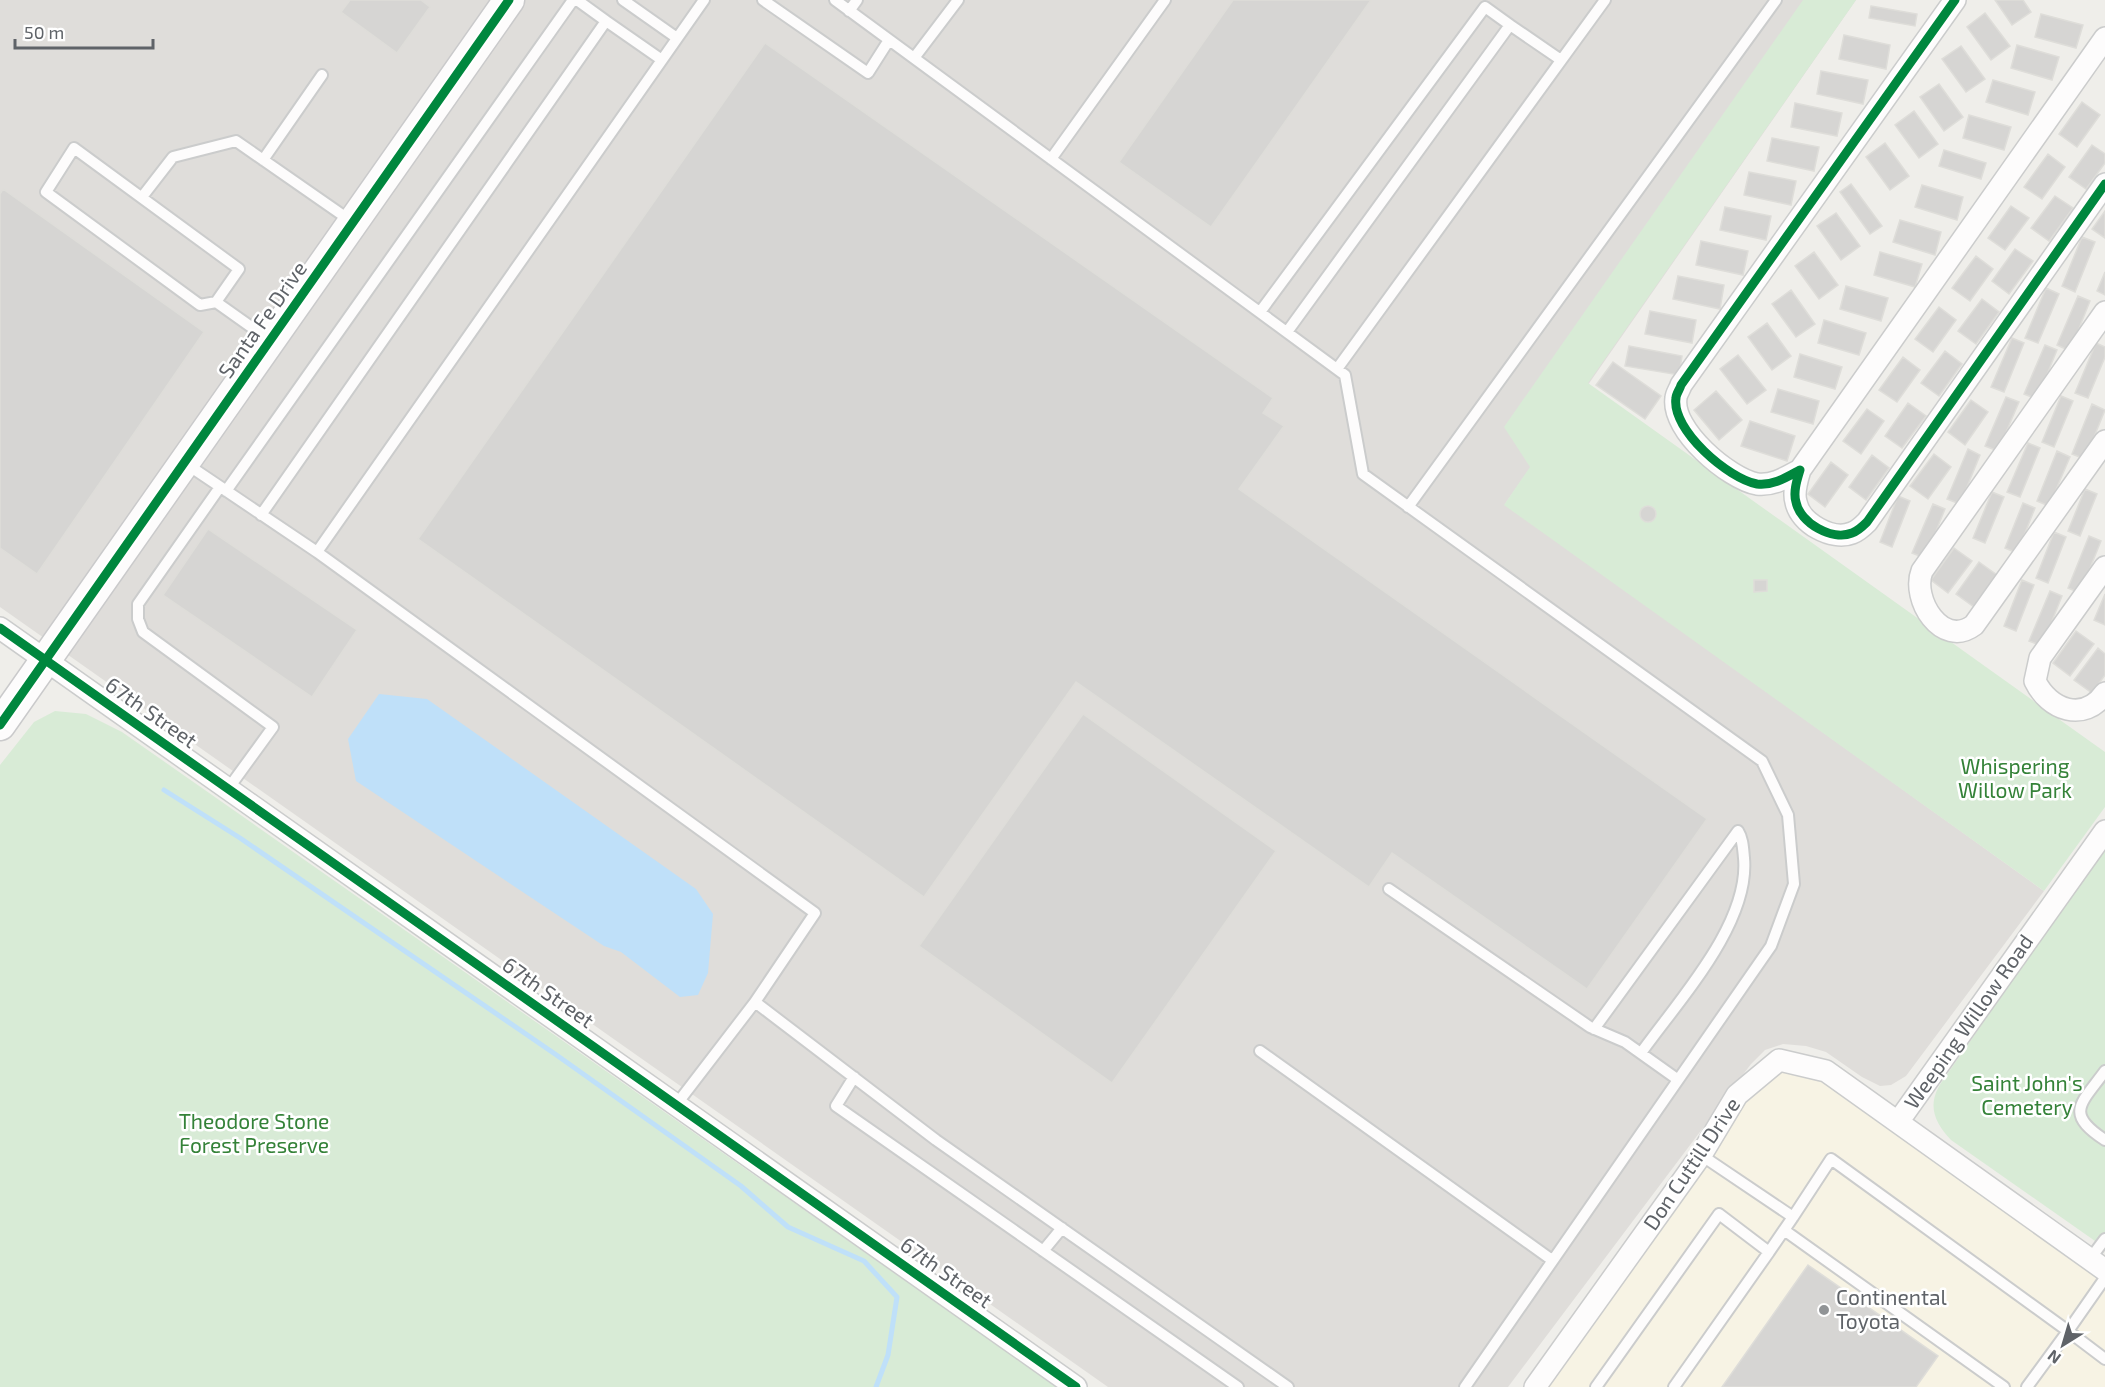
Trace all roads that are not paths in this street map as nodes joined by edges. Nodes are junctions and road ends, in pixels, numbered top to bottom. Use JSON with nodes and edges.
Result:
{"nodes":[{"id":1,"x":509,"y":0,"type":"edge"},
{"id":2,"x":575,"y":0,"type":"edge"},
{"id":3,"x":623,"y":0,"type":"edge"},
{"id":4,"x":704,"y":0,"type":"edge"},
{"id":5,"x":763,"y":0,"type":"edge"},
{"id":6,"x":834,"y":0,"type":"edge"},
{"id":7,"x":857,"y":0,"type":"edge"},
{"id":8,"x":958,"y":0,"type":"edge"},
{"id":9,"x":1165,"y":0,"type":"edge"},
{"id":10,"x":1605,"y":0,"type":"edge"},
{"id":11,"x":1776,"y":0,"type":"edge"},
{"id":12,"x":1955,"y":0,"type":"edge"},
{"id":13,"x":1481,"y":3,"type":"edge"},
{"id":14,"x":849,"y":11,"type":"junction"},
{"id":15,"x":606,"y":21,"type":"junction"},
{"id":16,"x":1510,"y":25,"type":"junction"},
{"id":17,"x":677,"y":38,"type":"junction"},
{"id":18,"x":2105,"y":38,"type":"edge"},
{"id":19,"x":889,"y":40,"type":"junction"},
{"id":20,"x":914,"y":58,"type":"junction"},
{"id":21,"x":662,"y":60,"type":"junction"},
{"id":22,"x":1561,"y":60,"type":"junction"},
{"id":23,"x":322,"y":75,"type":"dead end"},
{"id":24,"x":1051,"y":159,"type":"junction"},
{"id":25,"x":263,"y":160,"type":"junction"},
{"id":26,"x":2105,"y":184,"type":"edge"},
{"id":27,"x":142,"y":197,"type":"junction"},
{"id":28,"x":353,"y":223,"type":"junction"},
{"id":29,"x":216,"y":302,"type":"junction"},
{"id":30,"x":1260,"y":312,"type":"junction"},
{"id":31,"x":2105,"y":312,"type":"edge"},
{"id":32,"x":1287,"y":332,"type":"junction"},
{"id":33,"x":271,"y":340,"type":"junction"},
{"id":34,"x":1337,"y":369,"type":"junction"},
{"id":35,"x":2105,"y":441,"type":"edge"},
{"id":36,"x":185,"y":464,"type":"junction"},
{"id":37,"x":1800,"y":470,"type":"junction"},
{"id":38,"x":223,"y":489,"type":"junction"},
{"id":39,"x":1408,"y":507,"type":"junction"},
{"id":40,"x":261,"y":514,"type":"junction"},
{"id":41,"x":317,"y":552,"type":"junction"},
{"id":42,"x":2105,"y":567,"type":"edge"},
{"id":43,"x":0,"y":628,"type":"edge"},
{"id":44,"x":46,"y":661,"type":"junction"},
{"id":45,"x":2105,"y":693,"type":"edge"},
{"id":46,"x":0,"y":725,"type":"edge"},
{"id":47,"x":228,"y":789,"type":"junction"},
{"id":48,"x":2105,"y":831,"type":"edge"},
{"id":49,"x":1389,"y":888,"type":"dead end"},
{"id":50,"x":755,"y":1002,"type":"junction"},
{"id":51,"x":1594,"y":1029,"type":"junction"},
{"id":52,"x":1260,"y":1051,"type":"dead end"},
{"id":53,"x":1641,"y":1053,"type":"junction"},
{"id":54,"x":2105,"y":1071,"type":"edge"},
{"id":55,"x":854,"y":1077,"type":"junction"},
{"id":56,"x":1677,"y":1080,"type":"junction"},
{"id":57,"x":676,"y":1105,"type":"junction"},
{"id":58,"x":1898,"y":1122,"type":"junction"},
{"id":59,"x":2105,"y":1140,"type":"edge"},
{"id":60,"x":1701,"y":1155,"type":"junction"},
{"id":61,"x":1792,"y":1217,"type":"junction"},
{"id":62,"x":1062,"y":1228,"type":"junction"},
{"id":63,"x":1784,"y":1230,"type":"junction"},
{"id":64,"x":2105,"y":1239,"type":"edge"},
{"id":65,"x":1043,"y":1251,"type":"junction"},
{"id":66,"x":1769,"y":1252,"type":"junction"},
{"id":67,"x":1552,"y":1260,"type":"junction"},
{"id":68,"x":2098,"y":1265,"type":"edge"},
{"id":69,"x":2105,"y":1278,"type":"edge"},
{"id":70,"x":2068,"y":1331,"type":"junction"},
{"id":71,"x":2105,"y":1359,"type":"edge"},
{"id":72,"x":1076,"y":1387,"type":"edge"},
{"id":73,"x":1238,"y":1387,"type":"edge"},
{"id":74,"x":1288,"y":1387,"type":"edge"},
{"id":75,"x":1464,"y":1387,"type":"edge"},
{"id":76,"x":1535,"y":1387,"type":"edge"},
{"id":77,"x":1596,"y":1387,"type":"edge"},
{"id":78,"x":1674,"y":1387,"type":"edge"},
{"id":79,"x":2004,"y":1387,"type":"edge"},
{"id":80,"x":2027,"y":1387,"type":"edge"}],
"edges":[{"from":1,"to":28,"type":"street","name":"Santa Fe Drive"},
{"from":2,"to":15,"type":"lane"},
{"from":2,"to":38,"type":"lane"},
{"from":3,"to":17,"type":"lane"},
{"from":4,"to":17,"type":"lane"},
{"from":5,"to":19,"type":"lane"},
{"from":6,"to":14,"type":"lane"},
{"from":7,"to":14,"type":"lane"},
{"from":8,"to":20,"type":"lane"},
{"from":9,"to":24,"type":"lane"},
{"from":10,"to":22,"type":"lane"},
{"from":11,"to":39,"type":"lane"},
{"from":12,"to":37,"type":"street"},
{"from":13,"to":16,"type":"lane"},
{"from":13,"to":30,"type":"lane"},
{"from":14,"to":19,"type":"lane"},
{"from":15,"to":21,"type":"lane"},
{"from":15,"to":40,"type":"lane"},
{"from":16,"to":22,"type":"lane"},
{"from":16,"to":32,"type":"lane"},
{"from":17,"to":21,"type":"lane"},
{"from":18,"to":37,"type":"street"},
{"from":19,"to":20,"type":"lane"},
{"from":20,"to":24,"type":"lane"},
{"from":21,"to":41,"type":"lane"},
{"from":22,"to":34,"type":"lane"},
{"from":23,"to":25,"type":"lane"},
{"from":24,"to":30,"type":"lane"},
{"from":25,"to":27,"type":"lane"},
{"from":25,"to":28,"type":"lane"},
{"from":26,"to":37,"type":"street"},
{"from":27,"to":29,"type":"lane"},
{"from":27,"to":29,"type":"lane"},
{"from":28,"to":33,"type":"street","name":"Santa Fe Drive"},
{"from":29,"to":33,"type":"lane"},
{"from":30,"to":32,"type":"lane"},
{"from":31,"to":35,"type":"street"},
{"from":32,"to":34,"type":"lane"},
{"from":33,"to":36,"type":"street","name":"Santa Fe Drive"},
{"from":34,"to":39,"type":"lane"},
{"from":36,"to":38,"type":"lane"},
{"from":36,"to":44,"type":"street","name":"Santa Fe Drive"},
{"from":38,"to":40,"type":"lane"},
{"from":38,"to":47,"type":"lane"},
{"from":39,"to":56,"type":"lane"},
{"from":40,"to":41,"type":"lane"},
{"from":41,"to":50,"type":"lane"},
{"from":42,"to":45,"type":"street"},
{"from":43,"to":44,"type":"street","name":"67th Street"},
{"from":44,"to":46,"type":"street","name":"Santa Fe Drive"},
{"from":44,"to":47,"type":"street","name":"67th Street"},
{"from":47,"to":57,"type":"street","name":"67th Street"},
{"from":48,"to":58,"type":"street","name":"Weeping Willow Road"},
{"from":49,"to":51,"type":"lane"},
{"from":50,"to":55,"type":"lane"},
{"from":50,"to":57,"type":"lane"},
{"from":51,"to":53,"type":"lane"},
{"from":51,"to":53,"type":"lane"},
{"from":52,"to":67,"type":"lane"},
{"from":53,"to":56,"type":"lane"},
{"from":54,"to":59,"type":"lane"},
{"from":55,"to":62,"type":"lane"},
{"from":55,"to":65,"type":"lane"},
{"from":56,"to":67,"type":"lane"},
{"from":57,"to":72,"type":"street","name":"67th Street"},
{"from":58,"to":60,"type":"street","name":"Don Cuttill Drive"},
{"from":58,"to":68,"type":"street","name":"Weeping Willow Road"},
{"from":60,"to":61,"type":"lane"},
{"from":60,"to":76,"type":"street","name":"Don Cuttill Drive"},
{"from":61,"to":63,"type":"lane"},
{"from":61,"to":70,"type":"lane"},
{"from":62,"to":65,"type":"lane"},
{"from":62,"to":74,"type":"lane"},
{"from":63,"to":66,"type":"lane"},
{"from":63,"to":79,"type":"lane"},
{"from":64,"to":68,"type":"lane"},
{"from":65,"to":73,"type":"lane"},
{"from":66,"to":77,"type":"lane"},
{"from":66,"to":78,"type":"lane"},
{"from":67,"to":75,"type":"lane"},
{"from":69,"to":70,"type":"lane"},
{"from":70,"to":71,"type":"lane"},
{"from":70,"to":80,"type":"lane"}]}
